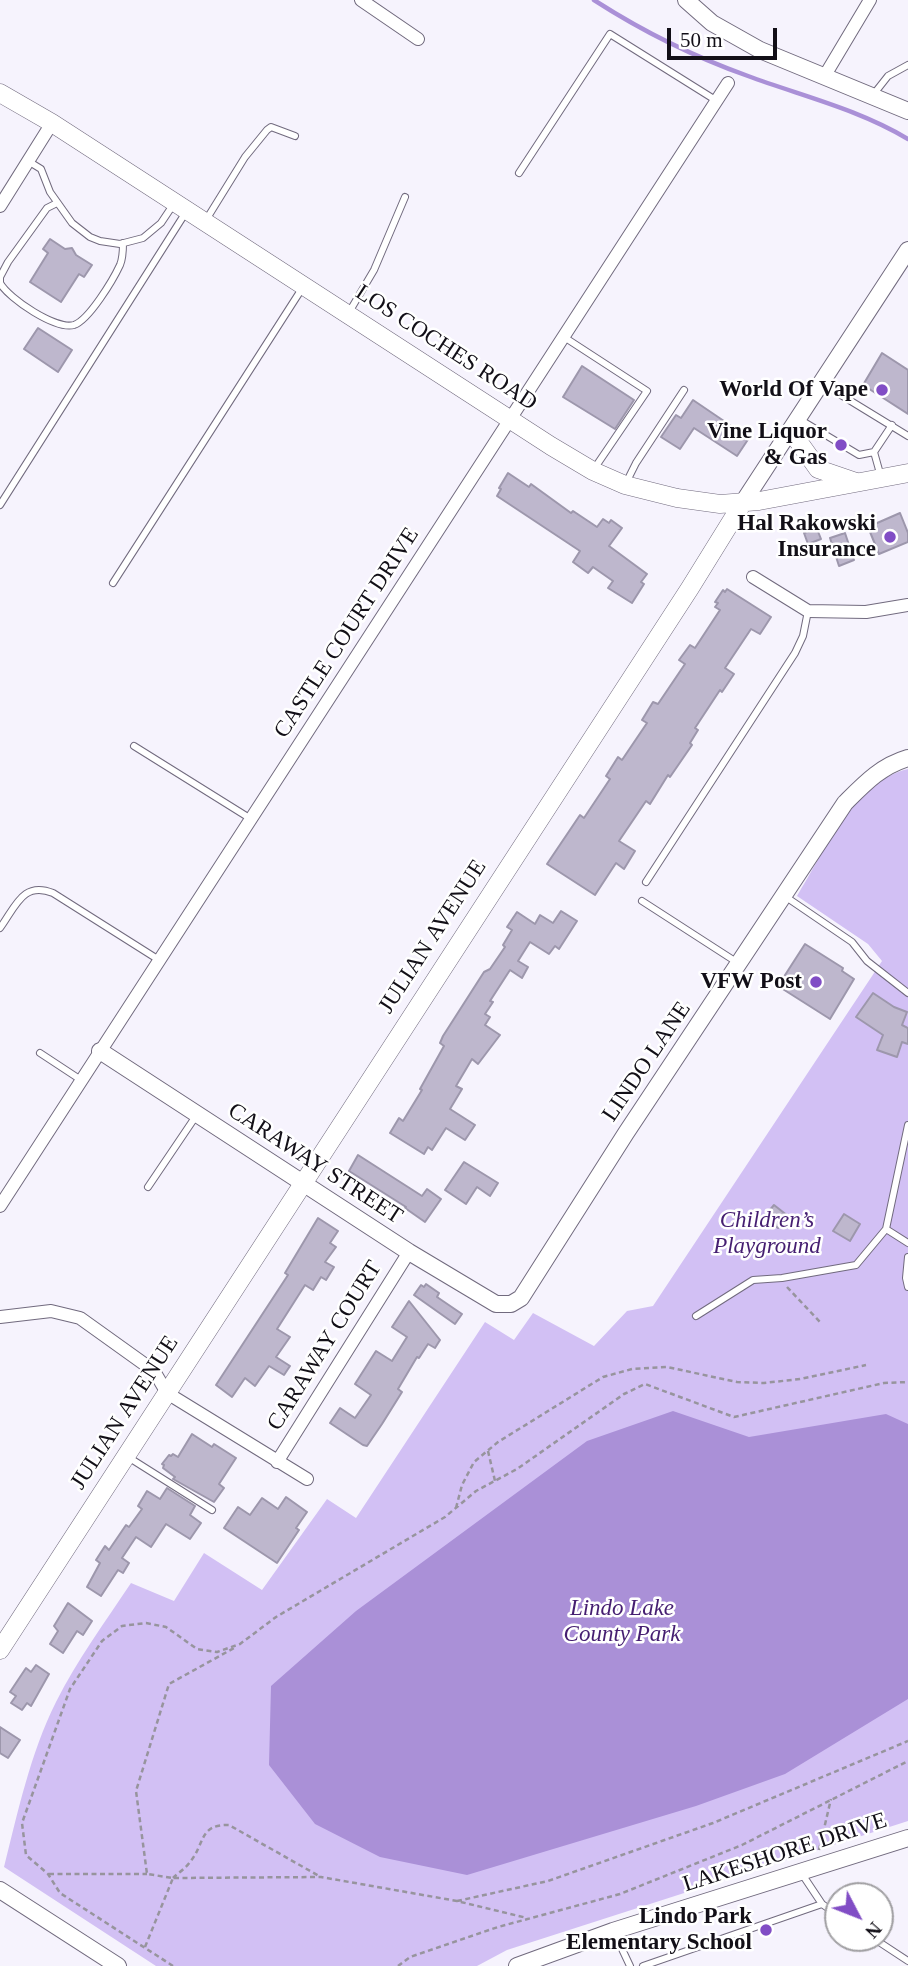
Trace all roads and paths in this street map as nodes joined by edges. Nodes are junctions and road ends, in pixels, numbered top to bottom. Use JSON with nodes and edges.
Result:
{"nodes":[{"id":1,"x":361,"y":0,"type":"edge"},
{"id":2,"x":686,"y":0,"type":"edge"},
{"id":3,"x":870,"y":0,"type":"edge"},
{"id":4,"x":418,"y":39,"type":"dead end"},
{"id":5,"x":908,"y":65,"type":"edge"},
{"id":6,"x":824,"y":77,"type":"junction"},
{"id":7,"x":728,"y":83,"type":"dead end"},
{"id":8,"x":0,"y":93,"type":"edge"},
{"id":9,"x":872,"y":96,"type":"junction"},
{"id":10,"x":717,"y":101,"type":"junction"},
{"id":11,"x":908,"y":111,"type":"edge"},
{"id":12,"x":52,"y":123,"type":"junction"},
{"id":13,"x":295,"y":136,"type":"dead end"},
{"id":14,"x":28,"y":161,"type":"junction"},
{"id":15,"x":519,"y":173,"type":"dead end"},
{"id":16,"x":405,"y":197,"type":"dead end"},
{"id":17,"x":57,"y":203,"type":"junction"},
{"id":18,"x":0,"y":206,"type":"edge"},
{"id":19,"x":181,"y":206,"type":"junction"},
{"id":20,"x":205,"y":222,"type":"junction"},
{"id":21,"x":123,"y":243,"type":"junction"},
{"id":22,"x":908,"y":250,"type":"edge"},
{"id":23,"x":304,"y":285,"type":"junction"},
{"id":24,"x":348,"y":314,"type":"junction"},
{"id":25,"x":564,"y":337,"type":"junction"},
{"id":26,"x":821,"y":383,"type":"junction"},
{"id":27,"x":684,"y":390,"type":"dead end"},
{"id":28,"x":510,"y":420,"type":"junction"},
{"id":29,"x":795,"y":425,"type":"junction"},
{"id":30,"x":892,"y":425,"type":"junction"},
{"id":31,"x":908,"y":436,"type":"edge"},
{"id":32,"x":874,"y":452,"type":"junction"},
{"id":33,"x":593,"y":471,"type":"junction"},
{"id":34,"x":908,"y":473,"type":"edge"},
{"id":35,"x":881,"y":478,"type":"junction"},
{"id":36,"x":859,"y":483,"type":"junction"},
{"id":37,"x":625,"y":485,"type":"junction"},
{"id":38,"x":742,"y":504,"type":"junction"},
{"id":39,"x":0,"y":505,"type":"edge"},
{"id":40,"x":752,"y":577,"type":"dead end"},
{"id":41,"x":113,"y":583,"type":"dead end"},
{"id":42,"x":908,"y":605,"type":"edge"},
{"id":43,"x":808,"y":611,"type":"junction"},
{"id":44,"x":134,"y":746,"type":"dead end"},
{"id":45,"x":908,"y":758,"type":"edge"},
{"id":46,"x":251,"y":819,"type":"junction"},
{"id":47,"x":646,"y":882,"type":"dead end"},
{"id":48,"x":784,"y":896,"type":"junction"},
{"id":49,"x":642,"y":901,"type":"dead end"},
{"id":50,"x":0,"y":928,"type":"edge"},
{"id":51,"x":159,"y":960,"type":"junction"},
{"id":52,"x":739,"y":964,"type":"junction"},
{"id":53,"x":908,"y":993,"type":"edge"},
{"id":54,"x":100,"y":1051,"type":"junction"},
{"id":55,"x":40,"y":1053,"type":"dead end"},
{"id":56,"x":81,"y":1080,"type":"junction"},
{"id":57,"x":197,"y":1114,"type":"junction"},
{"id":58,"x":908,"y":1125,"type":"edge"},
{"id":59,"x":302,"y":1182,"type":"junction"},
{"id":60,"x":148,"y":1187,"type":"dead end"},
{"id":61,"x":0,"y":1206,"type":"edge"},
{"id":62,"x":886,"y":1229,"type":"junction"},
{"id":63,"x":908,"y":1243,"type":"edge"},
{"id":64,"x":409,"y":1252,"type":"junction"},
{"id":65,"x":908,"y":1257,"type":"edge"},
{"id":66,"x":782,"y":1278,"type":"junction"},
{"id":67,"x":908,"y":1287,"type":"edge"},
{"id":68,"x":511,"y":1304,"type":"joint"},
{"id":69,"x":696,"y":1316,"type":"dead end"},
{"id":70,"x":0,"y":1317,"type":"edge"},
{"id":71,"x":820,"y":1322,"type":"dead end"},
{"id":72,"x":866,"y":1365,"type":"dead end"},
{"id":73,"x":908,"y":1382,"type":"edge"},
{"id":74,"x":167,"y":1393,"type":"junction"},
{"id":75,"x":488,"y":1451,"type":"junction"},
{"id":76,"x":126,"y":1456,"type":"junction"},
{"id":77,"x":277,"y":1462,"type":"junction"},
{"id":78,"x":307,"y":1479,"type":"dead end"},
{"id":79,"x":495,"y":1481,"type":"junction"},
{"id":80,"x":456,"y":1508,"type":"junction"},
{"id":81,"x":212,"y":1510,"type":"dead end"},
{"id":82,"x":240,"y":1644,"type":"junction"},
{"id":83,"x":0,"y":1650,"type":"edge"},
{"id":84,"x":908,"y":1741,"type":"edge"},
{"id":85,"x":908,"y":1761,"type":"edge"},
{"id":86,"x":831,"y":1799,"type":"junction"},
{"id":87,"x":908,"y":1838,"type":"edge"},
{"id":88,"x":817,"y":1856,"type":"dead end"},
{"id":89,"x":801,"y":1872,"type":"junction"},
{"id":90,"x":48,"y":1874,"type":"junction"},
{"id":91,"x":147,"y":1874,"type":"junction"},
{"id":92,"x":321,"y":1877,"type":"junction"},
{"id":93,"x":173,"y":1878,"type":"junction"},
{"id":94,"x":0,"y":1889,"type":"edge"},
{"id":95,"x":457,"y":1901,"type":"junction"},
{"id":96,"x":822,"y":1904,"type":"joint"},
{"id":97,"x":531,"y":1919,"type":"junction"},
{"id":98,"x":613,"y":1931,"type":"junction"},
{"id":99,"x":144,"y":1948,"type":"junction"},
{"id":100,"x":118,"y":1966,"type":"edge"},
{"id":101,"x":173,"y":1966,"type":"edge"},
{"id":102,"x":398,"y":1966,"type":"edge"},
{"id":103,"x":517,"y":1966,"type":"edge"},
{"id":104,"x":630,"y":1966,"type":"edge"},
{"id":105,"x":643,"y":1966,"type":"edge"}],
"edges":[{"from":1,"to":4,"type":"street"},
{"from":2,"to":6,"type":"street"},
{"from":3,"to":6,"type":"street"},
{"from":5,"to":9,"type":"lane"},
{"from":6,"to":9,"type":"street"},
{"from":7,"to":10,"type":"street","name":"CASTLE COURT DRIVE"},
{"from":8,"to":12,"type":"main road","name":"LOS COCHES ROAD"},
{"from":9,"to":11,"type":"street"},
{"from":10,"to":15,"type":"lane"},
{"from":10,"to":25,"type":"street","name":"CASTLE COURT DRIVE"},
{"from":12,"to":14,"type":"street"},
{"from":12,"to":19,"type":"main road","name":"LOS COCHES ROAD"},
{"from":13,"to":20,"type":"lane"},
{"from":14,"to":17,"type":"lane"},
{"from":14,"to":18,"type":"street"},
{"from":16,"to":24,"type":"lane"},
{"from":17,"to":21,"type":"lane"},
{"from":17,"to":21,"type":"lane"},
{"from":19,"to":20,"type":"main road","name":"LOS COCHES ROAD"},
{"from":19,"to":21,"type":"lane"},
{"from":19,"to":39,"type":"lane"},
{"from":20,"to":23,"type":"main road","name":"LOS COCHES ROAD"},
{"from":22,"to":26,"type":"street","name":"JULIAN AVENUE"},
{"from":23,"to":24,"type":"main road","name":"LOS COCHES ROAD"},
{"from":23,"to":41,"type":"lane"},
{"from":24,"to":28,"type":"main road","name":"LOS COCHES ROAD"},
{"from":25,"to":28,"type":"street","name":"CASTLE COURT DRIVE"},
{"from":25,"to":33,"type":"lane"},
{"from":26,"to":29,"type":"street","name":"JULIAN AVENUE"},
{"from":26,"to":30,"type":"lane"},
{"from":27,"to":37,"type":"lane"},
{"from":28,"to":33,"type":"main road","name":"LOS COCHES ROAD"},
{"from":28,"to":46,"type":"street","name":"CASTLE COURT DRIVE"},
{"from":29,"to":32,"type":"lane"},
{"from":29,"to":36,"type":"main road"},
{"from":29,"to":38,"type":"street","name":"JULIAN AVENUE"},
{"from":30,"to":31,"type":"lane"},
{"from":30,"to":32,"type":"lane"},
{"from":32,"to":35,"type":"lane"},
{"from":33,"to":37,"type":"main road","name":"LOS COCHES ROAD"},
{"from":34,"to":35,"type":"main road","name":"LOS COCHES ROAD"},
{"from":35,"to":36,"type":"main road","name":"LOS COCHES ROAD"},
{"from":36,"to":38,"type":"main road","name":"LOS COCHES ROAD"},
{"from":37,"to":38,"type":"main road","name":"LOS COCHES ROAD"},
{"from":38,"to":59,"type":"main road","name":"JULIAN AVENUE"},
{"from":40,"to":43,"type":"street"},
{"from":42,"to":43,"type":"street"},
{"from":43,"to":47,"type":"lane"},
{"from":44,"to":46,"type":"lane"},
{"from":45,"to":48,"type":"street","name":"LINDO LANE"},
{"from":46,"to":51,"type":"street","name":"CASTLE COURT DRIVE"},
{"from":48,"to":52,"type":"street","name":"LINDO LANE"},
{"from":48,"to":53,"type":"lane"},
{"from":49,"to":52,"type":"lane"},
{"from":50,"to":51,"type":"lane"},
{"from":51,"to":54,"type":"street","name":"CASTLE COURT DRIVE"},
{"from":52,"to":68,"type":"street","name":"LINDO LANE"},
{"from":54,"to":56,"type":"street","name":"CASTLE COURT DRIVE"},
{"from":54,"to":57,"type":"street","name":"CARAWAY STREET"},
{"from":55,"to":56,"type":"lane"},
{"from":56,"to":61,"type":"street","name":"CASTLE COURT DRIVE"},
{"from":57,"to":59,"type":"street","name":"CARAWAY STREET"},
{"from":57,"to":60,"type":"lane"},
{"from":58,"to":62,"type":"lane"},
{"from":59,"to":64,"type":"street","name":"CARAWAY STREET"},
{"from":59,"to":74,"type":"main road","name":"JULIAN AVENUE"},
{"from":62,"to":63,"type":"lane"},
{"from":62,"to":66,"type":"lane"},
{"from":64,"to":68,"type":"street","name":"CARAWAY STREET"},
{"from":64,"to":77,"type":"street","name":"CARAWAY COURT"},
{"from":65,"to":67,"type":"lane"},
{"from":66,"to":69,"type":"lane"},
{"from":66,"to":71,"type":"path"},
{"from":70,"to":74,"type":"street"},
{"from":72,"to":75,"type":"path"},
{"from":73,"to":79,"type":"path"},
{"from":74,"to":76,"type":"main road","name":"JULIAN AVENUE"},
{"from":74,"to":77,"type":"street"},
{"from":75,"to":79,"type":"path"},
{"from":75,"to":80,"type":"path"},
{"from":76,"to":81,"type":"lane"},
{"from":76,"to":83,"type":"main road","name":"JULIAN AVENUE"},
{"from":77,"to":78,"type":"street"},
{"from":79,"to":80,"type":"path"},
{"from":80,"to":82,"type":"path"},
{"from":82,"to":90,"type":"path"},
{"from":82,"to":91,"type":"path"},
{"from":84,"to":95,"type":"path"},
{"from":85,"to":86,"type":"path"},
{"from":86,"to":88,"type":"path"},
{"from":86,"to":97,"type":"path"},
{"from":87,"to":89,"type":"street","name":"LAKESHORE DRIVE"},
{"from":89,"to":96,"type":"lane"},
{"from":89,"to":98,"type":"street","name":"LAKESHORE DRIVE"},
{"from":90,"to":91,"type":"path"},
{"from":90,"to":99,"type":"path"},
{"from":91,"to":93,"type":"path"},
{"from":92,"to":93,"type":"path"},
{"from":92,"to":93,"type":"path"},
{"from":92,"to":95,"type":"path"},
{"from":93,"to":99,"type":"path"},
{"from":94,"to":100,"type":"street"},
{"from":95,"to":97,"type":"path"},
{"from":96,"to":105,"type":"lane"},
{"from":97,"to":102,"type":"path"},
{"from":98,"to":103,"type":"street","name":"LAKESHORE DRIVE"},
{"from":98,"to":104,"type":"lane"},
{"from":99,"to":101,"type":"path"}]}
